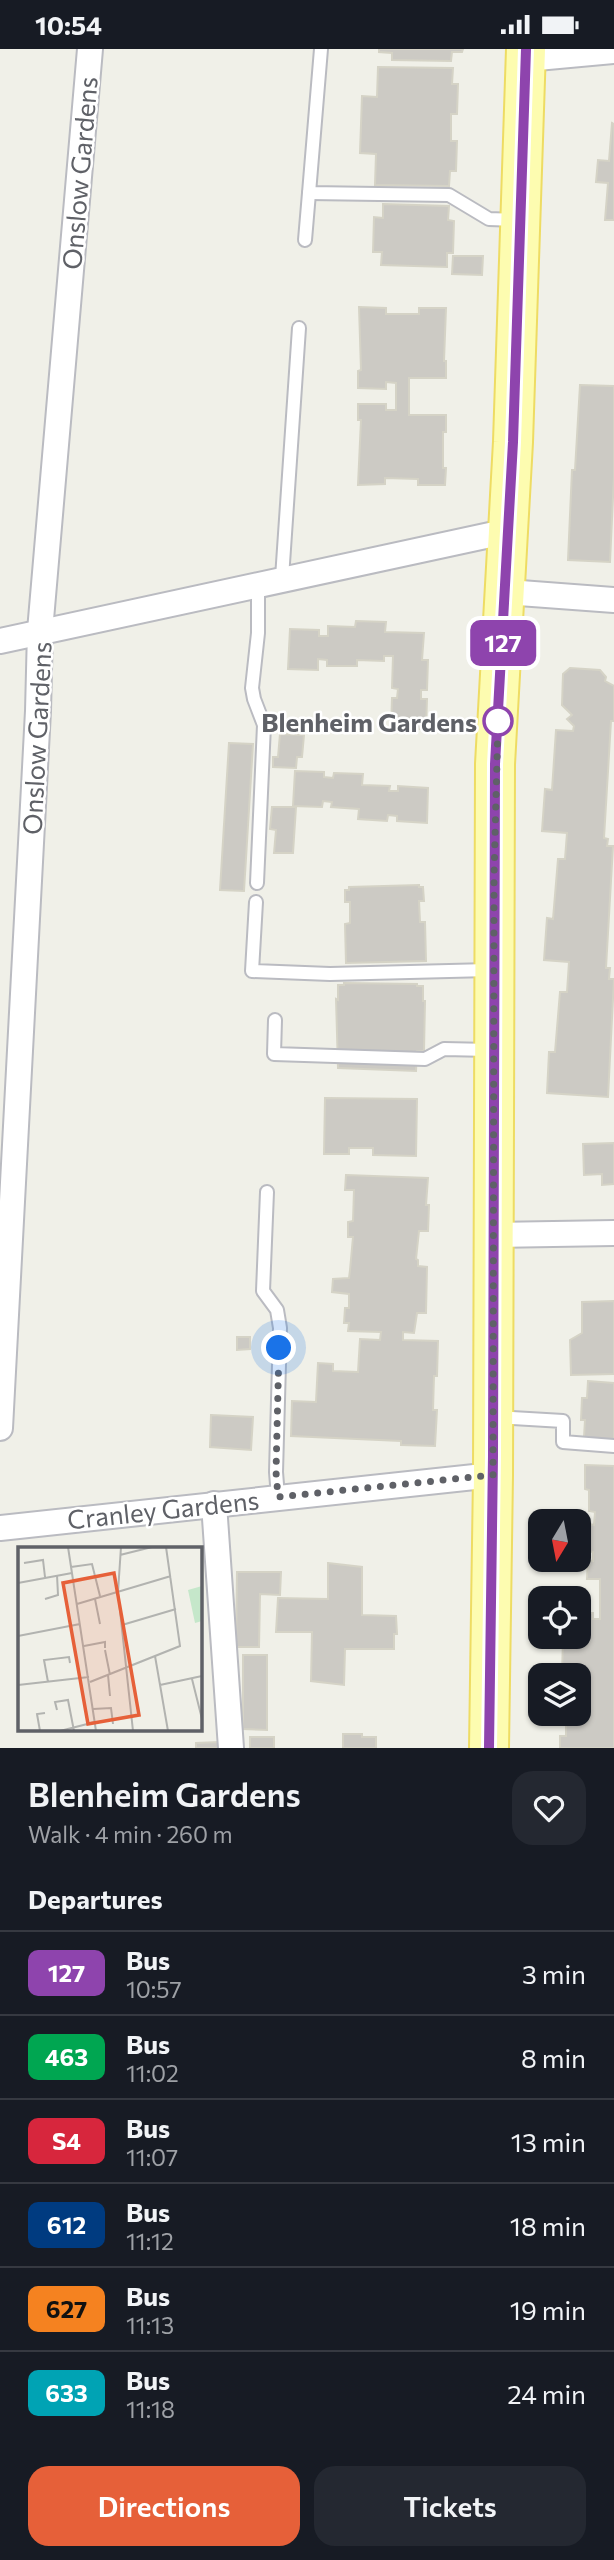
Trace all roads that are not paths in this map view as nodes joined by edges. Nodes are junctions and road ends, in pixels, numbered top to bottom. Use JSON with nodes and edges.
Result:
{"nodes":[{"id":1,"x":90,"y":49,"type":"edge"},
{"id":2,"x":321,"y":49,"type":"edge"},
{"id":3,"x":614,"y":51,"type":"edge"},
{"id":4,"x":526,"y":54,"type":"edge"},
{"id":5,"x":309,"y":193,"type":"junction"},
{"id":6,"x":521,"y":221,"type":"junction"},
{"id":7,"x":305,"y":240,"type":"dead end"},
{"id":8,"x":299,"y":328,"type":"dead end"},
{"id":9,"x":509,"y":533,"type":"junction"},
{"id":10,"x":270,"y":581,"type":"junction"},
{"id":11,"x":506,"y":592,"type":"junction"},
{"id":12,"x":614,"y":600,"type":"edge"},
{"id":13,"x":40,"y":631,"type":"junction"},
{"id":14,"x":0,"y":641,"type":"edge"},
{"id":15,"x":257,"y":883,"type":"dead end"},
{"id":16,"x":256,"y":902,"type":"dead end"},
{"id":17,"x":493,"y":970,"type":"junction"},
{"id":18,"x":275,"y":1020,"type":"dead end"},
{"id":19,"x":494,"y":1050,"type":"junction"},
{"id":20,"x":7,"y":1138,"type":"edge"},
{"id":21,"x":267,"y":1192,"type":"dead end"},
{"id":22,"x":614,"y":1233,"type":"edge"},
{"id":23,"x":495,"y":1235,"type":"junction"},
{"id":24,"x":494,"y":1417,"type":"junction"},
{"id":25,"x":0,"y":1428,"type":"edge"},
{"id":26,"x":614,"y":1446,"type":"edge"},
{"id":27,"x":493,"y":1475,"type":"junction"},
{"id":28,"x":278,"y":1497,"type":"junction"},
{"id":29,"x":214,"y":1504,"type":"junction"},
{"id":30,"x":0,"y":1528,"type":"edge"},
{"id":31,"x":231,"y":1748,"type":"edge"},
{"id":32,"x":489,"y":1748,"type":"edge"}],
"edges":[{"from":1,"to":13,"type":"street","name":"Onslow Gardens"},
{"from":2,"to":5,"type":"lane"},
{"from":3,"to":4,"type":"street"},
{"from":4,"to":6,"type":"main road"},
{"from":5,"to":6,"type":"lane"},
{"from":5,"to":7,"type":"lane"},
{"from":6,"to":9,"type":"main road"},
{"from":8,"to":10,"type":"lane"},
{"from":9,"to":10,"type":"street"},
{"from":9,"to":11,"type":"main road"},
{"from":10,"to":13,"type":"street"},
{"from":10,"to":15,"type":"lane"},
{"from":11,"to":12,"type":"street"},
{"from":11,"to":17,"type":"main road"},
{"from":13,"to":14,"type":"street"},
{"from":13,"to":20,"type":"street","name":"Onslow Gardens"},
{"from":16,"to":17,"type":"lane"},
{"from":17,"to":19,"type":"main road"},
{"from":18,"to":19,"type":"lane"},
{"from":19,"to":23,"type":"main road"},
{"from":20,"to":25,"type":"street","name":"Onslow Gardens"},
{"from":21,"to":28,"type":"lane"},
{"from":22,"to":23,"type":"street"},
{"from":23,"to":24,"type":"main road"},
{"from":24,"to":26,"type":"lane"},
{"from":24,"to":27,"type":"main road"},
{"from":27,"to":28,"type":"street","name":"Cranley Gardens"},
{"from":27,"to":32,"type":"main road"},
{"from":28,"to":29,"type":"street","name":"Cranley Gardens"},
{"from":29,"to":30,"type":"street","name":"Cranley Gardens"},
{"from":29,"to":31,"type":"street"}]}
